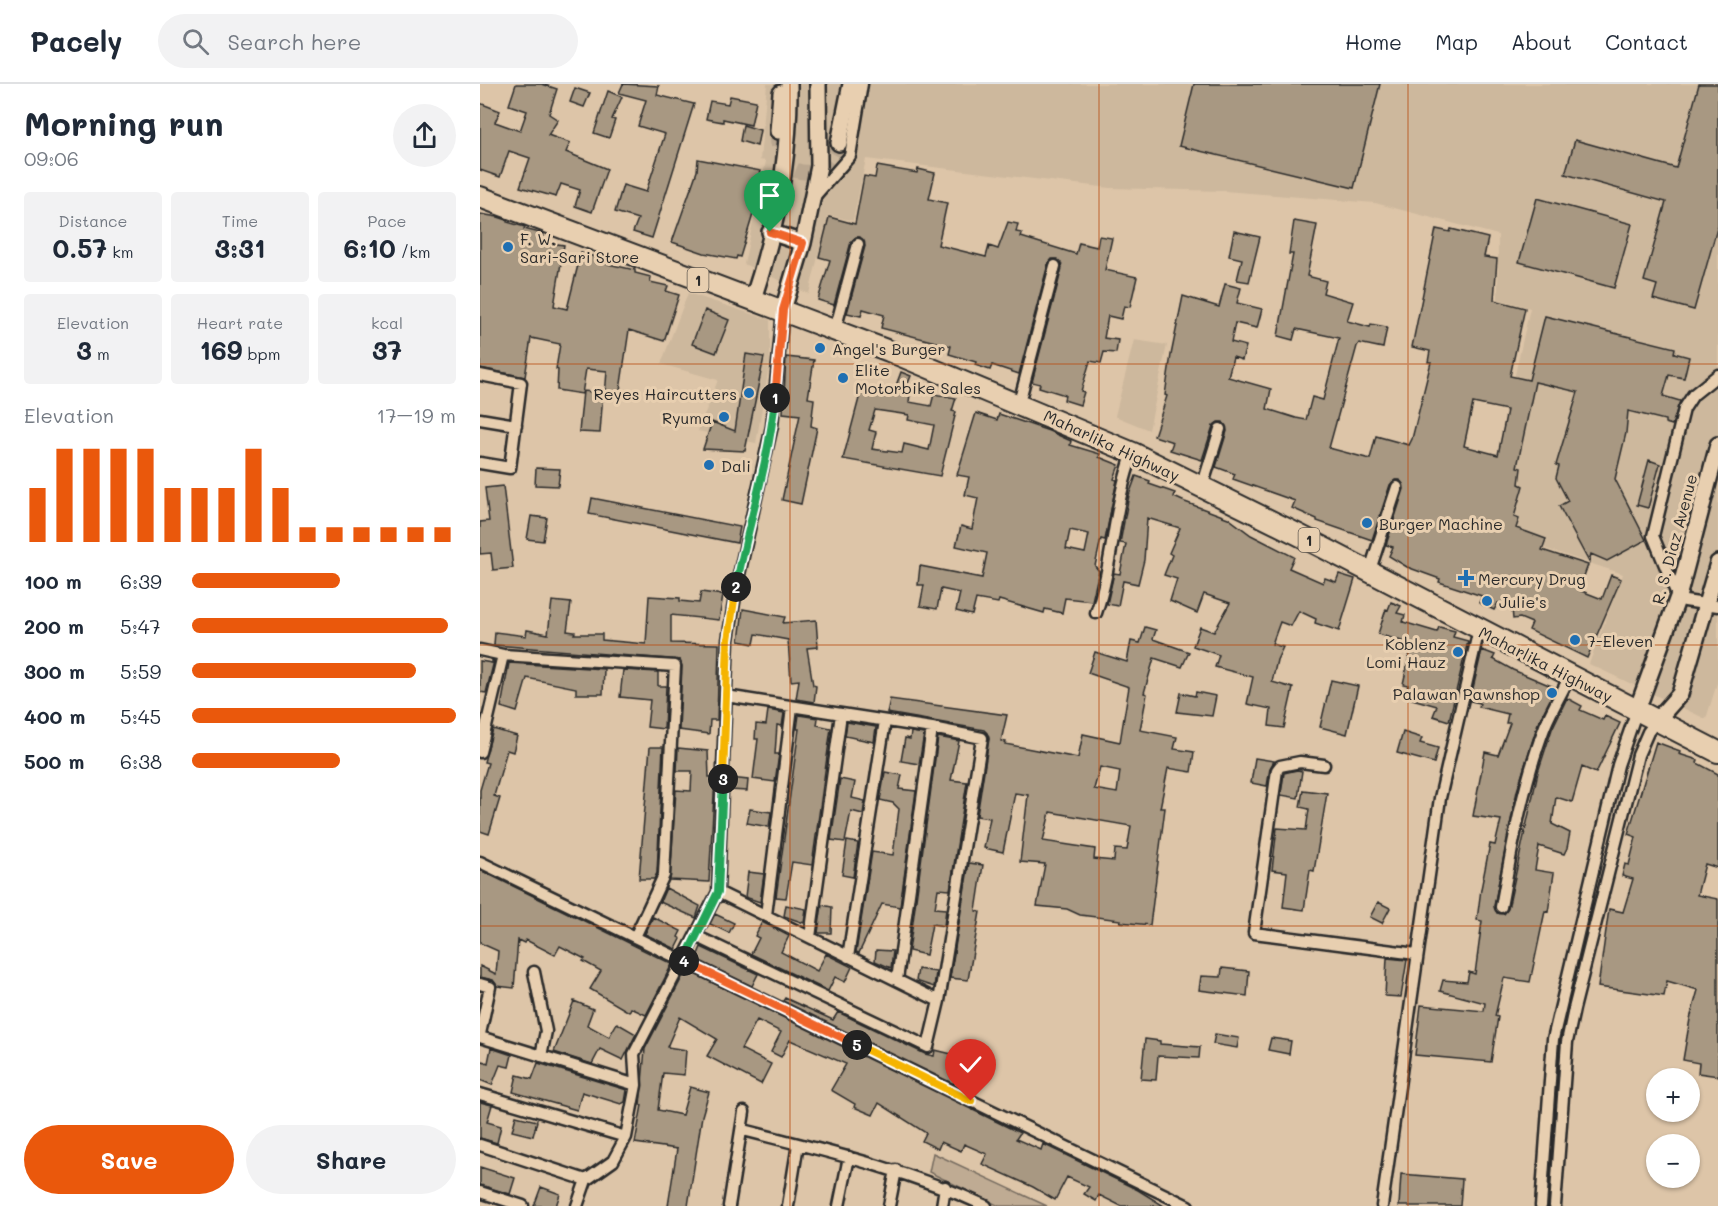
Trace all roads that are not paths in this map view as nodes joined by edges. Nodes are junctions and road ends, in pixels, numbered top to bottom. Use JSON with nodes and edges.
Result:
{"nodes":[{"id":1,"x":781,"y":84,"type":"edge"},
{"id":2,"x":789,"y":84,"type":"edge"},
{"id":3,"x":818,"y":84,"type":"edge"},
{"id":4,"x":851,"y":84,"type":"edge"},
{"id":5,"x":862,"y":84,"type":"edge"},
{"id":6,"x":778,"y":131,"type":"tunnel mouth"},
{"id":7,"x":839,"y":143,"type":"tunnel mouth"},
{"id":8,"x":480,"y":197,"type":"edge"},
{"id":9,"x":812,"y":200,"type":"junction"},
{"id":10,"x":770,"y":232,"type":"junction"},
{"id":11,"x":803,"y":243,"type":"junction"},
{"id":12,"x":858,"y":244,"type":"dead end"},
{"id":13,"x":1055,"y":266,"type":"dead end"},
{"id":14,"x":753,"y":299,"type":"junction"},
{"id":15,"x":783,"y":310,"type":"junction"},
{"id":16,"x":835,"y":330,"type":"junction"},
{"id":17,"x":480,"y":375,"type":"edge"},
{"id":18,"x":1718,"y":375,"type":"edge"},
{"id":19,"x":1019,"y":403,"type":"junction"},
{"id":20,"x":480,"y":419,"type":"edge"},
{"id":21,"x":516,"y":425,"type":"junction"},
{"id":22,"x":1220,"y":429,"type":"dead end"},
{"id":23,"x":1718,"y":445,"type":"edge"},
{"id":24,"x":1133,"y":453,"type":"junction"},
{"id":25,"x":480,"y":464,"type":"edge"},
{"id":26,"x":1397,"y":486,"type":"dead end"},
{"id":27,"x":1202,"y":487,"type":"junction"},
{"id":28,"x":1718,"y":563,"type":"edge"},
{"id":29,"x":1369,"y":573,"type":"junction"},
{"id":30,"x":1678,"y":597,"type":"junction"},
{"id":31,"x":1712,"y":606,"type":"edge"},
{"id":32,"x":1096,"y":613,"type":"dead end"},
{"id":33,"x":1479,"y":629,"type":"junction"},
{"id":34,"x":480,"y":650,"type":"edge"},
{"id":35,"x":503,"y":655,"type":"junction"},
{"id":36,"x":1570,"y":676,"type":"junction"},
{"id":37,"x":726,"y":696,"type":"junction"},
{"id":38,"x":792,"y":707,"type":"junction"},
{"id":39,"x":1637,"y":710,"type":"junction"},
{"id":40,"x":841,"y":714,"type":"junction"},
{"id":41,"x":1657,"y":720,"type":"junction"},
{"id":42,"x":885,"y":721,"type":"junction"},
{"id":43,"x":932,"y":728,"type":"junction"},
{"id":44,"x":480,"y":752,"type":"edge"},
{"id":45,"x":1718,"y":752,"type":"edge"},
{"id":46,"x":1324,"y":765,"type":"dead end"},
{"id":47,"x":480,"y":862,"type":"edge"},
{"id":48,"x":718,"y":892,"type":"junction"},
{"id":49,"x":1501,"y":907,"type":"dead end"},
{"id":50,"x":766,"y":915,"type":"junction"},
{"id":51,"x":696,"y":936,"type":"junction"},
{"id":52,"x":634,"y":937,"type":"junction"},
{"id":53,"x":810,"y":937,"type":"junction"},
{"id":54,"x":1416,"y":954,"type":"junction"},
{"id":55,"x":849,"y":957,"type":"junction"},
{"id":56,"x":683,"y":961,"type":"junction"},
{"id":57,"x":534,"y":972,"type":"dead end"},
{"id":58,"x":897,"y":980,"type":"junction"},
{"id":59,"x":480,"y":984,"type":"edge"},
{"id":60,"x":939,"y":1001,"type":"junction"},
{"id":61,"x":480,"y":1036,"type":"edge"},
{"id":62,"x":541,"y":1056,"type":"junction"},
{"id":63,"x":636,"y":1085,"type":"junction"},
{"id":64,"x":480,"y":1094,"type":"edge"},
{"id":65,"x":744,"y":1112,"type":"dead end"},
{"id":66,"x":743,"y":1130,"type":"junction"},
{"id":67,"x":626,"y":1137,"type":"junction"},
{"id":68,"x":798,"y":1144,"type":"junction"},
{"id":69,"x":480,"y":1145,"type":"edge"},
{"id":70,"x":849,"y":1157,"type":"junction"},
{"id":71,"x":896,"y":1170,"type":"junction"},
{"id":72,"x":586,"y":1180,"type":"junction"},
{"id":73,"x":945,"y":1187,"type":"junction"},
{"id":74,"x":480,"y":1192,"type":"edge"},
{"id":75,"x":523,"y":1206,"type":"edge"},
{"id":76,"x":577,"y":1206,"type":"edge"},
{"id":77,"x":729,"y":1206,"type":"edge"},
{"id":78,"x":788,"y":1206,"type":"edge"},
{"id":79,"x":839,"y":1206,"type":"edge"},
{"id":80,"x":889,"y":1206,"type":"edge"},
{"id":81,"x":942,"y":1206,"type":"edge"},
{"id":82,"x":986,"y":1206,"type":"edge"},
{"id":83,"x":1188,"y":1206,"type":"edge"},
{"id":84,"x":1382,"y":1206,"type":"edge"},
{"id":85,"x":1541,"y":1206,"type":"edge"},
{"id":86,"x":1555,"y":1206,"type":"edge"}],
"edges":[{"from":1,"to":6,"type":"street"},
{"from":2,"to":10,"type":"street"},
{"from":3,"to":9,"type":"street"},
{"from":4,"to":7,"type":"street"},
{"from":5,"to":9,"type":"street"},
{"from":8,"to":14,"type":"highway","name":"Maharlika Highway","number":"1"},
{"from":9,"to":11,"type":"street"},
{"from":10,"to":11,"type":"street"},
{"from":10,"to":14,"type":"street"},
{"from":11,"to":15,"type":"street"},
{"from":12,"to":16,"type":"street"},
{"from":13,"to":19,"type":"street"},
{"from":14,"to":15,"type":"highway","name":"Maharlika Highway","number":"1"},
{"from":15,"to":16,"type":"highway","name":"Maharlika Highway","number":"1"},
{"from":15,"to":37,"type":"street"},
{"from":16,"to":19,"type":"highway","name":"Maharlika Highway","number":"1"},
{"from":17,"to":21,"type":"street"},
{"from":18,"to":30,"type":"street"},
{"from":19,"to":24,"type":"highway","name":"Maharlika Highway","number":"1"},
{"from":20,"to":21,"type":"street"},
{"from":21,"to":25,"type":"street"},
{"from":22,"to":27,"type":"street"},
{"from":23,"to":30,"type":"street","name":"R. S. Diaz Avenue"},
{"from":24,"to":27,"type":"highway","name":"Maharlika Highway","number":"1"},
{"from":24,"to":32,"type":"street"},
{"from":26,"to":29,"type":"street"},
{"from":27,"to":29,"type":"highway","name":"Maharlika Highway","number":"1"},
{"from":28,"to":31,"type":"street"},
{"from":29,"to":33,"type":"highway","name":"Maharlika Highway","number":"1"},
{"from":30,"to":31,"type":"street"},
{"from":30,"to":39,"type":"street","name":"R. S. Diaz Avenue"},
{"from":31,"to":41,"type":"street"},
{"from":33,"to":36,"type":"highway","name":"Maharlika Highway","number":"1"},
{"from":33,"to":54,"type":"street"},
{"from":34,"to":35,"type":"street"},
{"from":35,"to":44,"type":"street"},
{"from":35,"to":52,"type":"street"},
{"from":36,"to":39,"type":"highway","name":"Maharlika Highway","number":"1"},
{"from":36,"to":49,"type":"street"},
{"from":37,"to":38,"type":"street"},
{"from":37,"to":48,"type":"street"},
{"from":38,"to":40,"type":"street"},
{"from":38,"to":50,"type":"street"},
{"from":39,"to":41,"type":"highway","name":"Maharlika Highway","number":"1"},
{"from":39,"to":85,"type":"street"},
{"from":40,"to":42,"type":"street"},
{"from":40,"to":53,"type":"street"},
{"from":41,"to":45,"type":"highway","name":"Maharlika Highway","number":"1"},
{"from":41,"to":86,"type":"street"},
{"from":42,"to":43,"type":"street"},
{"from":42,"to":55,"type":"street"},
{"from":43,"to":58,"type":"street"},
{"from":43,"to":60,"type":"street"},
{"from":46,"to":54,"type":"street"},
{"from":47,"to":52,"type":"street"},
{"from":48,"to":50,"type":"street"},
{"from":48,"to":51,"type":"street"},
{"from":50,"to":53,"type":"street"},
{"from":51,"to":56,"type":"street"},
{"from":51,"to":60,"type":"street"},
{"from":52,"to":56,"type":"street"},
{"from":53,"to":55,"type":"street"},
{"from":54,"to":84,"type":"street"},
{"from":55,"to":58,"type":"street"},
{"from":56,"to":63,"type":"street"},
{"from":56,"to":83,"type":"street"},
{"from":57,"to":62,"type":"street"},
{"from":58,"to":60,"type":"street"},
{"from":59,"to":61,"type":"street"},
{"from":61,"to":62,"type":"street"},
{"from":62,"to":63,"type":"street"},
{"from":63,"to":67,"type":"street"},
{"from":64,"to":67,"type":"street"},
{"from":65,"to":66,"type":"street"},
{"from":66,"to":68,"type":"street"},
{"from":66,"to":77,"type":"street"},
{"from":67,"to":72,"type":"street"},
{"from":68,"to":70,"type":"street"},
{"from":68,"to":78,"type":"street"},
{"from":69,"to":72,"type":"street"},
{"from":70,"to":71,"type":"street"},
{"from":70,"to":79,"type":"street"},
{"from":71,"to":73,"type":"street"},
{"from":71,"to":80,"type":"street"},
{"from":72,"to":76,"type":"street"},
{"from":73,"to":81,"type":"street"},
{"from":73,"to":82,"type":"street"},
{"from":74,"to":75,"type":"street"}]}
